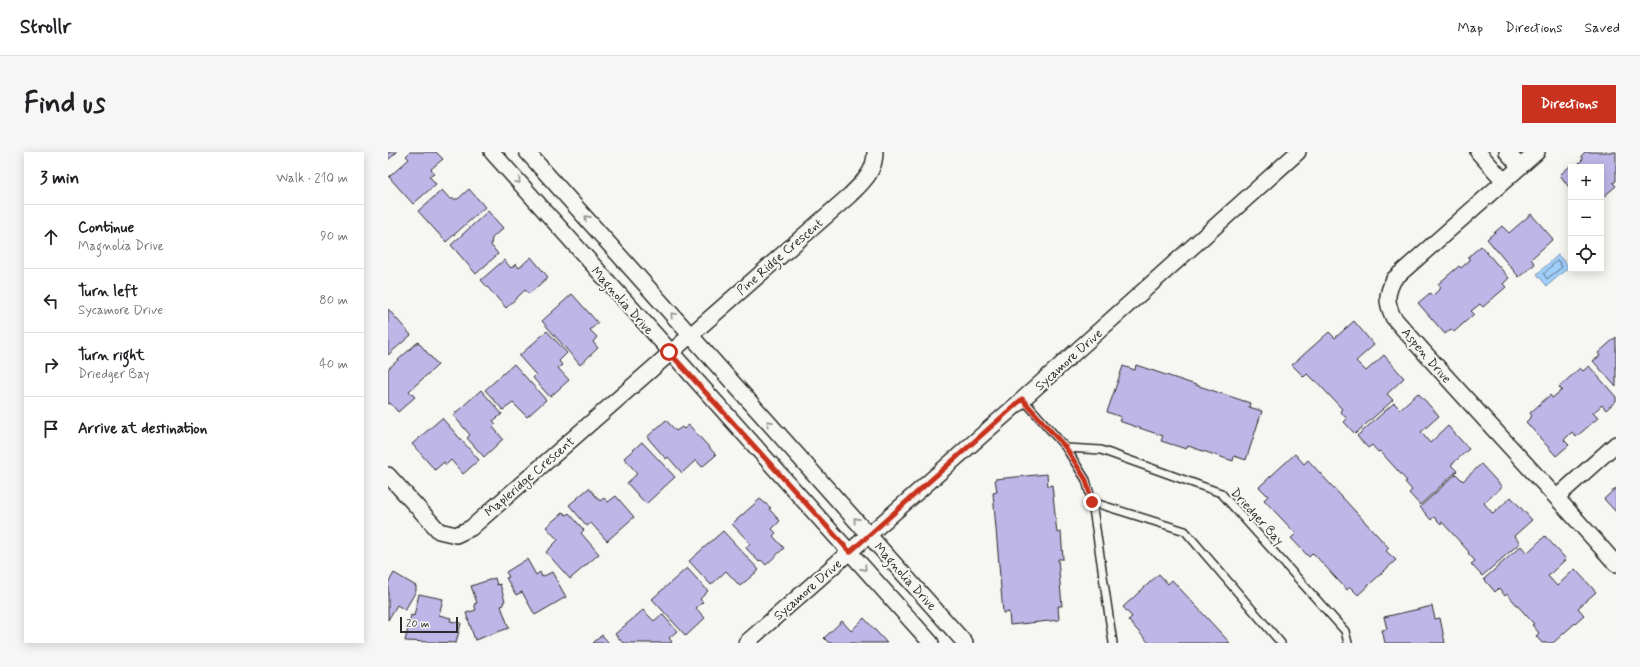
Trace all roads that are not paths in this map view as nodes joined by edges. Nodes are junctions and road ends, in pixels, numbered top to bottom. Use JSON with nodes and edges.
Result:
{"nodes":[{"id":1,"x":492,"y":152,"type":"edge"},
{"id":2,"x":527,"y":152,"type":"edge"},
{"id":3,"x":875,"y":152,"type":"edge"},
{"id":4,"x":1298,"y":152,"type":"edge"},
{"id":5,"x":1478,"y":152,"type":"edge"},
{"id":6,"x":1507,"y":152,"type":"edge"},
{"id":7,"x":1536,"y":152,"type":"edge"},
{"id":8,"x":1520,"y":166,"type":"junction"},
{"id":9,"x":1504,"y":181,"type":"junction"},
{"id":10,"x":690,"y":334,"type":"junction"},
{"id":11,"x":669,"y":352,"type":"junction"},
{"id":12,"x":1022,"y":399,"type":"junction"},
{"id":13,"x":1616,"y":444,"type":"edge"},
{"id":14,"x":1066,"y":448,"type":"junction"},
{"id":15,"x":388,"y":475,"type":"edge"},
{"id":16,"x":1557,"y":497,"type":"junction"},
{"id":17,"x":1092,"y":502,"type":"junction"},
{"id":18,"x":869,"y":535,"type":"junction"},
{"id":19,"x":850,"y":552,"type":"junction"},
{"id":20,"x":1616,"y":564,"type":"edge"},
{"id":21,"x":746,"y":643,"type":"edge"},
{"id":22,"x":931,"y":643,"type":"edge"},
{"id":23,"x":965,"y":643,"type":"edge"},
{"id":24,"x":1114,"y":643,"type":"edge"},
{"id":25,"x":1282,"y":643,"type":"edge"},
{"id":26,"x":1348,"y":643,"type":"edge"}],
"edges":[{"from":1,"to":11,"type":"street","name":"Magnolia Drive","one_way":true},
{"from":10,"to":2,"type":"street","name":"Magnolia Drive","one_way":true},
{"from":3,"to":10,"type":"street","name":"Pine Ridge Crescent"},
{"from":4,"to":12,"type":"street","name":"Sycamore Drive"},
{"from":5,"to":9,"type":"street"},
{"from":6,"to":8,"type":"street"},
{"from":7,"to":8,"type":"street","name":"Aspen Drive"},
{"from":8,"to":9,"type":"street","name":"Aspen Drive"},
{"from":9,"to":16,"type":"street","name":"Aspen Drive"},
{"from":10,"to":11,"type":"street","name":"Pine Ridge Crescent"},
{"from":18,"to":10,"type":"street","name":"Magnolia Drive","one_way":true},
{"from":11,"to":15,"type":"street","name":"Mapleridge Crescent"},
{"from":11,"to":19,"type":"street","name":"Magnolia Drive"},
{"from":12,"to":14,"type":"lane"},
{"from":12,"to":18,"type":"street","name":"Sycamore Drive"},
{"from":13,"to":16,"type":"street"},
{"from":14,"to":17,"type":"lane"},
{"from":14,"to":26,"type":"lane","name":"Driedger Bay"},
{"from":16,"to":20,"type":"street","name":"Aspen Drive"},
{"from":17,"to":24,"type":"lane"},
{"from":17,"to":25,"type":"lane"},
{"from":18,"to":19,"type":"street","name":"Sycamore Drive"},
{"from":18,"to":23,"type":"street","name":"Magnolia Drive"},
{"from":19,"to":21,"type":"street","name":"Sycamore Drive"},
{"from":19,"to":22,"type":"street","name":"Magnolia Drive","one_way":true}]}
